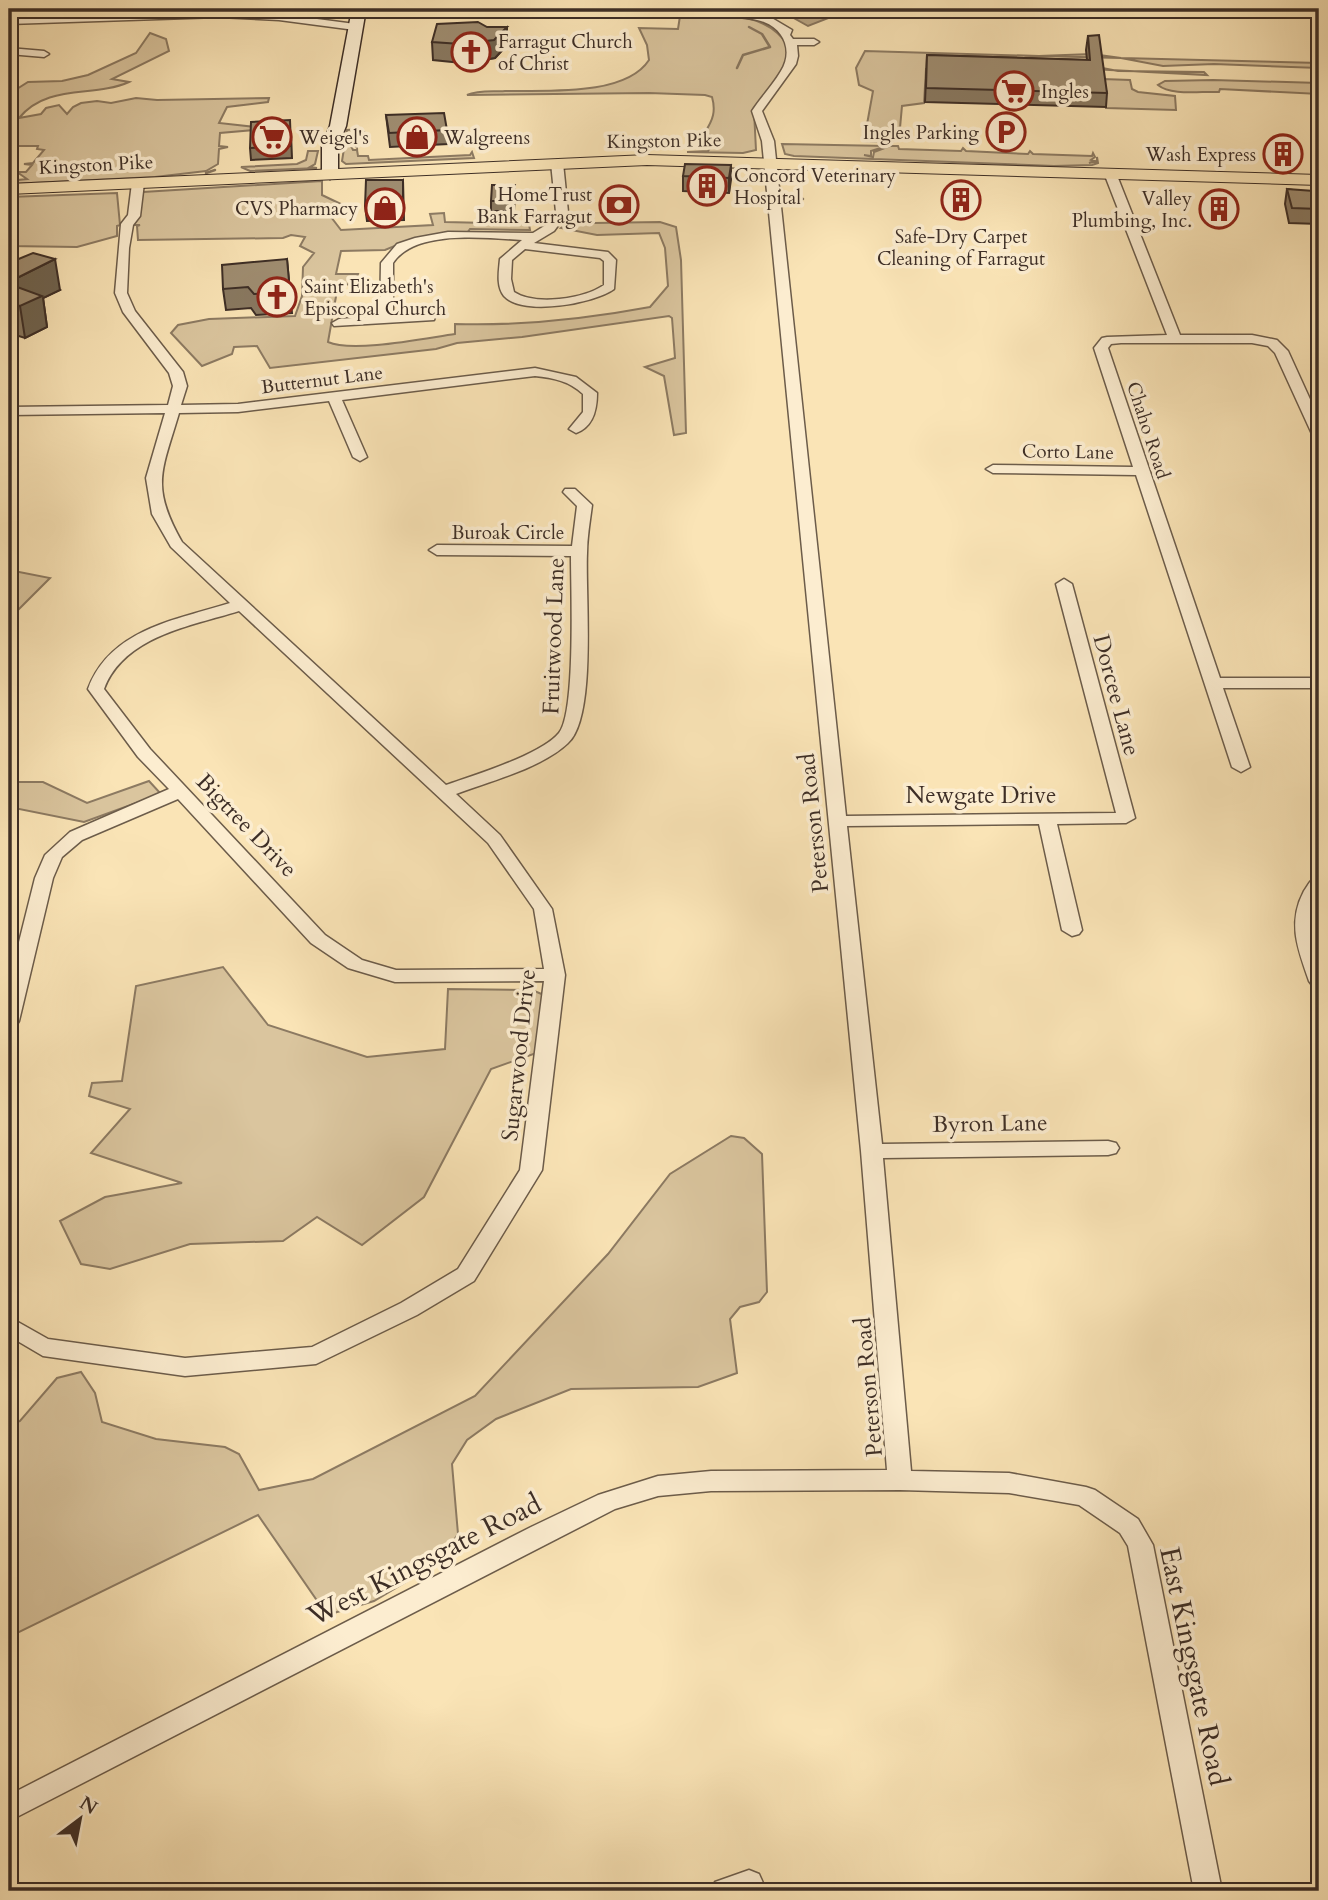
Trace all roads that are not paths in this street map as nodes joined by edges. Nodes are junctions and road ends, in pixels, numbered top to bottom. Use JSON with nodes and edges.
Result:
{"nodes":[{"id":1,"x":359,"y":9,"type":"edge"},
{"id":2,"x":505,"y":9,"type":"edge"},
{"id":3,"x":646,"y":11,"type":"edge"},
{"id":4,"x":124,"y":12,"type":"edge"},
{"id":5,"x":145,"y":12,"type":"edge"},
{"id":6,"x":240,"y":15,"type":"junction"},
{"id":7,"x":267,"y":16,"type":"junction"},
{"id":8,"x":9,"y":21,"type":"edge"},
{"id":9,"x":355,"y":27,"type":"junction"},
{"id":10,"x":794,"y":42,"type":"junction"},
{"id":11,"x":814,"y":42,"type":"dead end"},
{"id":12,"x":9,"y":51,"type":"edge"},
{"id":13,"x":44,"y":54,"type":"dead end"},
{"id":14,"x":772,"y":162,"type":"junction"},
{"id":15,"x":557,"y":163,"type":"junction"},
{"id":16,"x":1110,"y":173,"type":"junction"},
{"id":17,"x":330,"y":174,"type":"junction"},
{"id":18,"x":1319,"y":180,"type":"edge"},
{"id":19,"x":131,"y":183,"type":"junction"},
{"id":20,"x":9,"y":189,"type":"edge"},
{"id":21,"x":527,"y":241,"type":"junction"},
{"id":22,"x":429,"y":317,"type":"dead end"},
{"id":23,"x":386,"y":320,"type":"junction"},
{"id":24,"x":339,"y":323,"type":"dead end"},
{"id":25,"x":1175,"y":339,"type":"junction"},
{"id":26,"x":334,"y":397,"type":"junction"},
{"id":27,"x":173,"y":410,"type":"junction"},
{"id":28,"x":9,"y":411,"type":"edge"},
{"id":29,"x":576,"y":429,"type":"dead end"},
{"id":30,"x":1319,"y":434,"type":"edge"},
{"id":31,"x":359,"y":457,"type":"dead end"},
{"id":32,"x":993,"y":469,"type":"dead end"},
{"id":33,"x":1142,"y":471,"type":"junction"},
{"id":34,"x":570,"y":492,"type":"dead end"},
{"id":35,"x":437,"y":550,"type":"dead end"},
{"id":36,"x":579,"y":551,"type":"junction"},
{"id":37,"x":1064,"y":584,"type":"dead end"},
{"id":38,"x":240,"y":605,"type":"junction"},
{"id":39,"x":1210,"y":682,"type":"junction"},
{"id":40,"x":1319,"y":682,"type":"edge"},
{"id":41,"x":1241,"y":767,"type":"dead end"},
{"id":42,"x":180,"y":791,"type":"junction"},
{"id":43,"x":443,"y":793,"type":"junction"},
{"id":44,"x":1126,"y":818,"type":"joint"},
{"id":45,"x":1047,"y":820,"type":"junction"},
{"id":46,"x":837,"y":821,"type":"junction"},
{"id":47,"x":1319,"y":881,"type":"edge"},
{"id":48,"x":1072,"y":930,"type":"dead end"},
{"id":49,"x":555,"y":975,"type":"junction"},
{"id":50,"x":1319,"y":981,"type":"edge"},
{"id":51,"x":9,"y":1021,"type":"edge"},
{"id":52,"x":1108,"y":1148,"type":"dead end"},
{"id":53,"x":872,"y":1151,"type":"junction"},
{"id":54,"x":9,"y":1325,"type":"edge"},
{"id":55,"x":900,"y":1480,"type":"junction"},
{"id":56,"x":9,"y":1809,"type":"edge"},
{"id":57,"x":1208,"y":1891,"type":"edge"}],
"edges":[{"from":1,"to":9,"type":"street"},
{"from":2,"to":3,"type":"street"},
{"from":3,"to":10,"type":"street"},
{"from":4,"to":5,"type":"street"},
{"from":4,"to":8,"type":"street"},
{"from":5,"to":6,"type":"street"},
{"from":6,"to":7,"type":"street"},
{"from":6,"to":7,"type":"street"},
{"from":7,"to":9,"type":"street"},
{"from":9,"to":17,"type":"street"},
{"from":10,"to":11,"type":"street"},
{"from":10,"to":14,"type":"street","name":"Peterson Road"},
{"from":12,"to":13,"type":"street"},
{"from":14,"to":15,"type":"main road","name":"Kingston Pike"},
{"from":14,"to":16,"type":"main road","name":"Kingston Pike"},
{"from":14,"to":46,"type":"street","name":"Peterson Road"},
{"from":15,"to":17,"type":"main road","name":"Kingston Pike"},
{"from":15,"to":21,"type":"street"},
{"from":16,"to":18,"type":"main road","name":"Kingston Pike"},
{"from":16,"to":25,"type":"street"},
{"from":17,"to":19,"type":"main road","name":"Kingston Pike"},
{"from":19,"to":20,"type":"main road","name":"Kingston Pike"},
{"from":19,"to":27,"type":"street","name":"Sugarwood Drive"},
{"from":21,"to":21,"type":"street"},
{"from":21,"to":23,"type":"street"},
{"from":22,"to":23,"type":"street"},
{"from":23,"to":24,"type":"street"},
{"from":25,"to":30,"type":"street"},
{"from":25,"to":33,"type":"street","name":"Chaho Road"},
{"from":26,"to":27,"type":"street","name":"Butternut Lane"},
{"from":26,"to":29,"type":"street","name":"Butternut Lane"},
{"from":26,"to":31,"type":"street"},
{"from":27,"to":28,"type":"street","name":"Butternut Lane"},
{"from":27,"to":38,"type":"street","name":"Sugarwood Drive"},
{"from":32,"to":33,"type":"street","name":"Corto Lane"},
{"from":33,"to":39,"type":"street","name":"Chaho Road"},
{"from":34,"to":36,"type":"street","name":"Fruitwood Lane"},
{"from":35,"to":36,"type":"street","name":"Buroak Circle"},
{"from":36,"to":43,"type":"street","name":"Fruitwood Lane"},
{"from":37,"to":44,"type":"street","name":"Dorcee Lane"},
{"from":38,"to":42,"type":"street","name":"Bigtree Drive"},
{"from":38,"to":43,"type":"street","name":"Sugarwood Drive"},
{"from":39,"to":40,"type":"street"},
{"from":39,"to":41,"type":"street","name":"Chaho Road"},
{"from":42,"to":49,"type":"street","name":"Bigtree Drive"},
{"from":42,"to":51,"type":"street"},
{"from":43,"to":49,"type":"street","name":"Sugarwood Drive"},
{"from":44,"to":45,"type":"street","name":"Newgate Drive"},
{"from":45,"to":46,"type":"street","name":"Newgate Drive"},
{"from":45,"to":48,"type":"street"},
{"from":46,"to":53,"type":"street","name":"Peterson Road"},
{"from":47,"to":50,"type":"street"},
{"from":49,"to":54,"type":"street","name":"Sugarwood Drive"},
{"from":52,"to":53,"type":"street","name":"Byron Lane"},
{"from":53,"to":55,"type":"street","name":"Peterson Road"},
{"from":55,"to":56,"type":"street","name":"West Kingsgate Road"},
{"from":55,"to":57,"type":"street","name":"East Kingsgate Road"}]}
